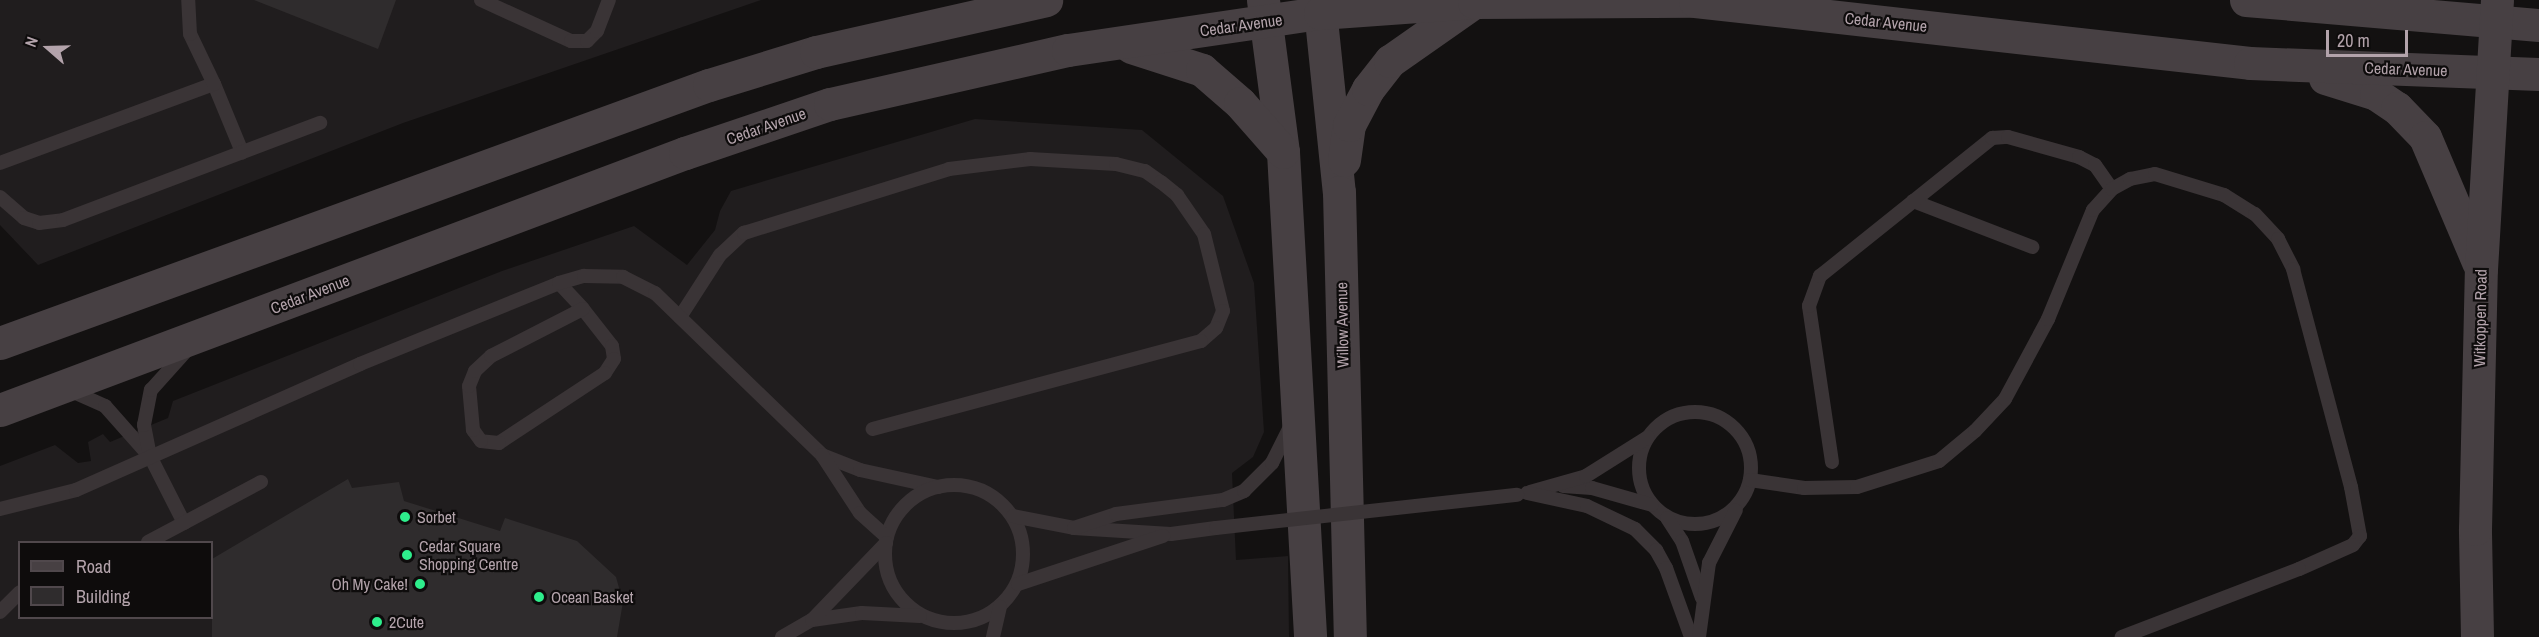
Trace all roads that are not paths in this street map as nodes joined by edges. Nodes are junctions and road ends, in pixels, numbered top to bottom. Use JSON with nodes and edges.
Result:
{"nodes":[{"id":1,"x":188,"y":0,"type":"edge"},
{"id":2,"x":481,"y":0,"type":"edge"},
{"id":3,"x":609,"y":0,"type":"edge"},
{"id":4,"x":1046,"y":0,"type":"edge"},
{"id":5,"x":2246,"y":0,"type":"edge"},
{"id":6,"x":1474,"y":2,"type":"junction"},
{"id":7,"x":2329,"y":4,"type":"edge"},
{"id":8,"x":1320,"y":7,"type":"edge"},
{"id":9,"x":1264,"y":11,"type":"edge"},
{"id":10,"x":2495,"y":11,"type":"edge"},
{"id":11,"x":2539,"y":25,"type":"edge"},
{"id":12,"x":1119,"y":43,"type":"junction"},
{"id":13,"x":2250,"y":63,"type":"junction"},
{"id":14,"x":2490,"y":73,"type":"junction"},
{"id":15,"x":2539,"y":74,"type":"edge"},
{"id":16,"x":214,"y":84,"type":"junction"},
{"id":17,"x":320,"y":123,"type":"dead end"},
{"id":18,"x":242,"y":152,"type":"junction"},
{"id":19,"x":1283,"y":152,"type":"junction"},
{"id":20,"x":0,"y":164,"type":"edge"},
{"id":21,"x":2112,"y":189,"type":"junction"},
{"id":22,"x":1339,"y":192,"type":"junction"},
{"id":23,"x":0,"y":197,"type":"edge"},
{"id":24,"x":1913,"y":201,"type":"junction"},
{"id":25,"x":2032,"y":247,"type":"dead end"},
{"id":26,"x":2481,"y":269,"type":"junction"},
{"id":27,"x":559,"y":283,"type":"junction"},
{"id":28,"x":583,"y":309,"type":"junction"},
{"id":29,"x":680,"y":317,"type":"junction"},
{"id":30,"x":206,"y":333,"type":"junction"},
{"id":31,"x":0,"y":343,"type":"edge"},
{"id":32,"x":62,"y":387,"type":"junction"},
{"id":33,"x":1298,"y":395,"type":"junction"},
{"id":34,"x":0,"y":410,"type":"edge"},
{"id":35,"x":873,"y":429,"type":"dead end"},
{"id":36,"x":1648,"y":437,"type":"junction"},
{"id":37,"x":822,"y":455,"type":"junction"},
{"id":38,"x":151,"y":458,"type":"junction"},
{"id":39,"x":1832,"y":462,"type":"dead end"},
{"id":40,"x":1750,"y":480,"type":"junction"},
{"id":41,"x":261,"y":482,"type":"dead end"},
{"id":42,"x":1551,"y":486,"type":"junction"},
{"id":43,"x":938,"y":487,"type":"junction"},
{"id":44,"x":1522,"y":494,"type":"junction"},
{"id":45,"x":1652,"y":505,"type":"junction"},
{"id":46,"x":1738,"y":506,"type":"junction"},
{"id":47,"x":0,"y":509,"type":"edge"},
{"id":48,"x":1013,"y":516,"type":"junction"},
{"id":49,"x":1667,"y":518,"type":"junction"},
{"id":50,"x":184,"y":523,"type":"junction"},
{"id":51,"x":1074,"y":528,"type":"junction"},
{"id":52,"x":1171,"y":534,"type":"junction"},
{"id":53,"x":886,"y":540,"type":"junction"},
{"id":54,"x":152,"y":541,"type":"edge"},
{"id":55,"x":1017,"y":584,"type":"junction"},
{"id":56,"x":18,"y":594,"type":"edge"},
{"id":57,"x":1702,"y":600,"type":"junction"},
{"id":58,"x":1000,"y":607,"type":"junction"},
{"id":59,"x":0,"y":612,"type":"edge"},
{"id":60,"x":922,"y":617,"type":"junction"},
{"id":61,"x":812,"y":620,"type":"junction"},
{"id":62,"x":939,"y":622,"type":"junction"},
{"id":63,"x":782,"y":637,"type":"edge"},
{"id":64,"x":941,"y":637,"type":"edge"},
{"id":65,"x":993,"y":637,"type":"edge"},
{"id":66,"x":1310,"y":637,"type":"edge"},
{"id":67,"x":1350,"y":637,"type":"edge"},
{"id":68,"x":1691,"y":637,"type":"edge"},
{"id":69,"x":1699,"y":637,"type":"edge"},
{"id":70,"x":2122,"y":637,"type":"edge"},
{"id":71,"x":2477,"y":637,"type":"edge"}],
"edges":[{"from":1,"to":16,"type":"lane"},
{"from":2,"to":3,"type":"lane"},
{"from":4,"to":31,"type":"main road"},
{"from":5,"to":7,"type":"main road"},
{"from":6,"to":8,"type":"main road","name":"Cedar Avenue"},
{"from":6,"to":13,"type":"main road","name":"Cedar Avenue"},
{"from":6,"to":22,"type":"main road"},
{"from":7,"to":10,"type":"main road"},
{"from":8,"to":9,"type":"main road","name":"Cedar Avenue"},
{"from":8,"to":22,"type":"main road","name":"Willow Avenue"},
{"from":9,"to":12,"type":"main road","name":"Cedar Avenue"},
{"from":9,"to":19,"type":"main road"},
{"from":10,"to":11,"type":"main road"},
{"from":10,"to":14,"type":"main road","name":"Witkoppen Road"},
{"from":12,"to":19,"type":"main road"},
{"from":12,"to":30,"type":"main road","name":"Cedar Avenue"},
{"from":13,"to":14,"type":"main road","name":"Cedar Avenue"},
{"from":13,"to":26,"type":"main road"},
{"from":14,"to":15,"type":"main road","name":"Cedar Avenue"},
{"from":14,"to":26,"type":"main road","name":"Witkoppen Road"},
{"from":16,"to":18,"type":"lane"},
{"from":16,"to":20,"type":"lane"},
{"from":17,"to":18,"type":"lane"},
{"from":18,"to":23,"type":"lane"},
{"from":19,"to":33,"type":"main road"},
{"from":21,"to":24,"type":"lane"},
{"from":21,"to":40,"type":"lane"},
{"from":21,"to":70,"type":"lane"},
{"from":22,"to":67,"type":"main road","name":"Willow Avenue"},
{"from":24,"to":25,"type":"lane"},
{"from":24,"to":39,"type":"lane"},
{"from":26,"to":71,"type":"main road","name":"Witkoppen Road"},
{"from":27,"to":28,"type":"lane"},
{"from":27,"to":29,"type":"lane"},
{"from":27,"to":38,"type":"lane"},
{"from":28,"to":28,"type":"lane"},
{"from":29,"to":35,"type":"lane"},
{"from":29,"to":37,"type":"lane"},
{"from":30,"to":32,"type":"main road","name":"Cedar Avenue"},
{"from":30,"to":38,"type":"lane"},
{"from":32,"to":34,"type":"main road","name":"Cedar Avenue"},
{"from":32,"to":38,"type":"lane"},
{"from":33,"to":51,"type":"lane"},
{"from":33,"to":66,"type":"main road"},
{"from":36,"to":40,"type":"lane"},
{"from":36,"to":42,"type":"lane"},
{"from":36,"to":45,"type":"lane"},
{"from":37,"to":43,"type":"lane"},
{"from":37,"to":53,"type":"lane"},
{"from":38,"to":47,"type":"lane"},
{"from":38,"to":50,"type":"lane"},
{"from":40,"to":46,"type":"lane"},
{"from":41,"to":50,"type":"lane"},
{"from":42,"to":44,"type":"lane"},
{"from":42,"to":45,"type":"lane"},
{"from":43,"to":48,"type":"lane"},
{"from":43,"to":53,"type":"lane"},
{"from":44,"to":52,"type":"lane","bridge":true},
{"from":44,"to":68,"type":"lane"},
{"from":45,"to":49,"type":"lane"},
{"from":46,"to":49,"type":"lane"},
{"from":46,"to":57,"type":"lane"},
{"from":48,"to":51,"type":"lane"},
{"from":48,"to":55,"type":"lane"},
{"from":49,"to":57,"type":"lane"},
{"from":50,"to":54,"type":"lane"},
{"from":51,"to":52,"type":"lane"},
{"from":52,"to":55,"type":"lane"},
{"from":53,"to":60,"type":"lane"},
{"from":53,"to":61,"type":"lane"},
{"from":55,"to":58,"type":"lane"},
{"from":56,"to":59,"type":"lane"},
{"from":57,"to":69,"type":"lane"},
{"from":58,"to":62,"type":"lane"},
{"from":58,"to":65,"type":"lane"},
{"from":60,"to":61,"type":"lane"},
{"from":60,"to":62,"type":"lane"},
{"from":61,"to":63,"type":"lane"},
{"from":62,"to":64,"type":"lane"}]}
